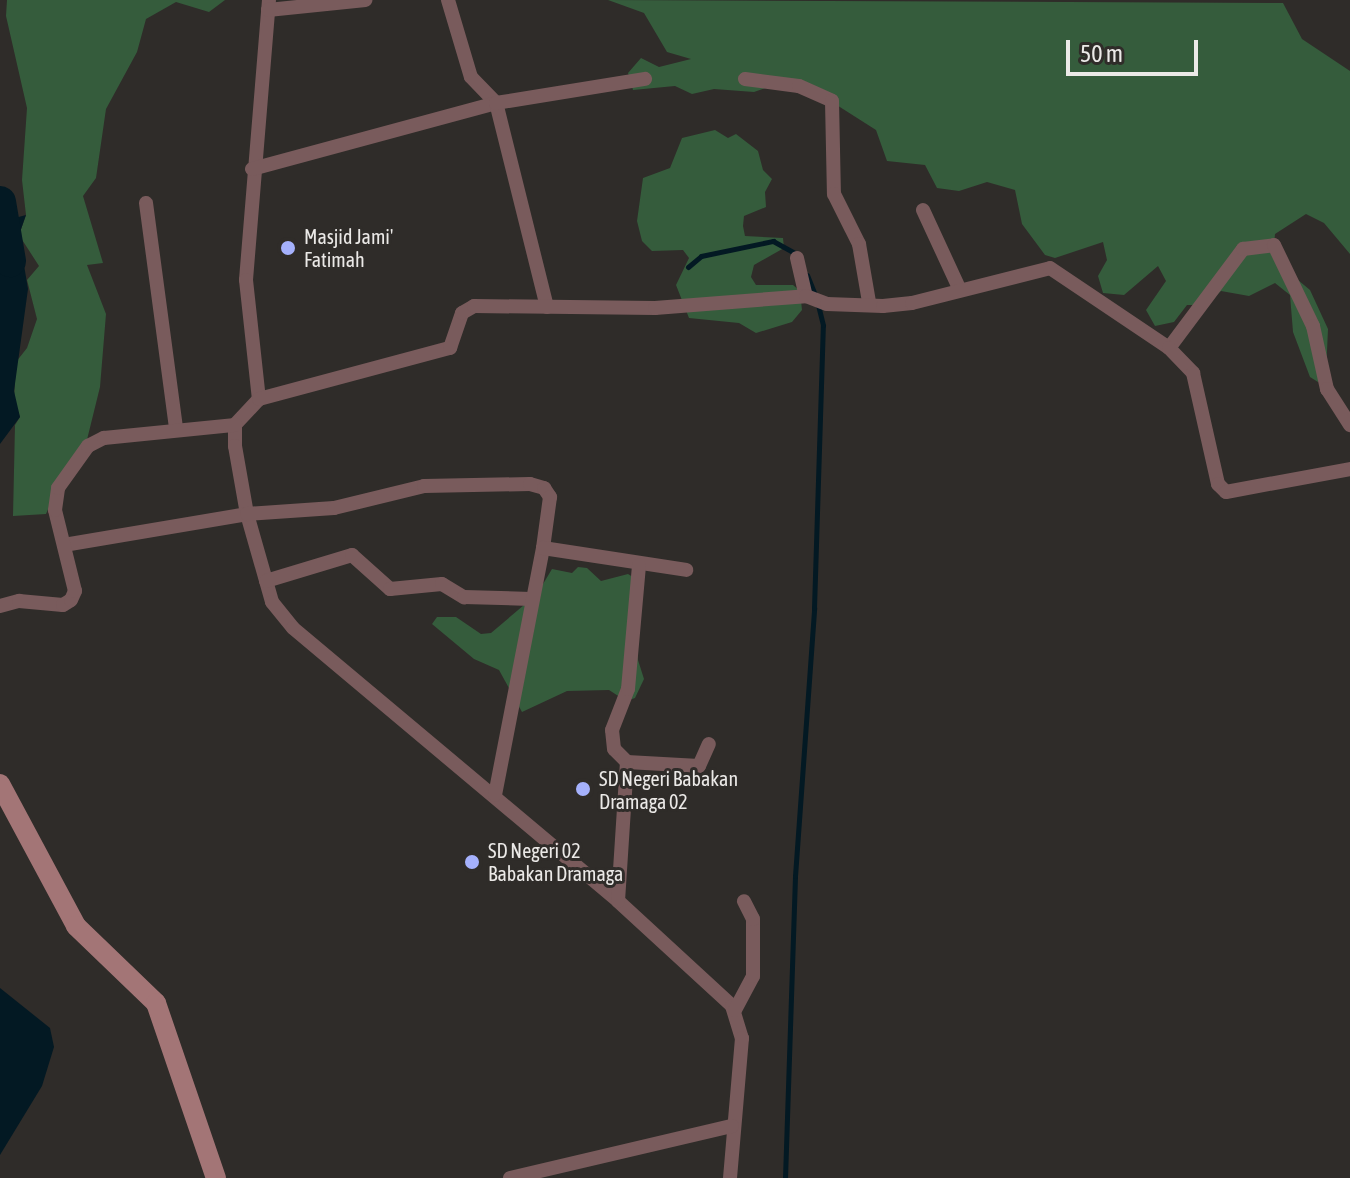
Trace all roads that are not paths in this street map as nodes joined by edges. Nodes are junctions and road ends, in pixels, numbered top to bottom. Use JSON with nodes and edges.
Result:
{"nodes":[{"id":1,"x":365,"y":0,"type":"edge"},
{"id":2,"x":448,"y":0,"type":"edge"},
{"id":3,"x":268,"y":5,"type":"edge"},
{"id":4,"x":645,"y":79,"type":"dead end"},
{"id":5,"x":745,"y":79,"type":"dead end"},
{"id":6,"x":496,"y":103,"type":"junction"},
{"id":7,"x":252,"y":169,"type":"junction"},
{"id":8,"x":146,"y":203,"type":"dead end"},
{"id":9,"x":923,"y":210,"type":"dead end"},
{"id":10,"x":797,"y":258,"type":"dead end"},
{"id":11,"x":960,"y":290,"type":"junction"},
{"id":12,"x":808,"y":296,"type":"junction"},
{"id":13,"x":869,"y":302,"type":"junction"},
{"id":14,"x":547,"y":307,"type":"junction"},
{"id":15,"x":1169,"y":348,"type":"junction"},
{"id":16,"x":259,"y":399,"type":"junction"},
{"id":17,"x":235,"y":425,"type":"junction"},
{"id":18,"x":1350,"y":425,"type":"edge"},
{"id":19,"x":176,"y":429,"type":"junction"},
{"id":20,"x":1350,"y":469,"type":"edge"},
{"id":21,"x":247,"y":514,"type":"junction"},
{"id":22,"x":64,"y":545,"type":"junction"},
{"id":23,"x":543,"y":548,"type":"junction"},
{"id":24,"x":639,"y":565,"type":"junction"},
{"id":25,"x":686,"y":570,"type":"dead end"},
{"id":26,"x":266,"y":581,"type":"junction"},
{"id":27,"x":531,"y":599,"type":"junction"},
{"id":28,"x":0,"y":606,"type":"edge"},
{"id":29,"x":709,"y":744,"type":"dead end"},
{"id":30,"x":627,"y":762,"type":"junction"},
{"id":31,"x":0,"y":784,"type":"edge"},
{"id":32,"x":495,"y":795,"type":"junction"},
{"id":33,"x":618,"y":901,"type":"junction"},
{"id":34,"x":744,"y":901,"type":"dead end"},
{"id":35,"x":735,"y":1010,"type":"junction"},
{"id":36,"x":732,"y":1126,"type":"junction"},
{"id":37,"x":216,"y":1178,"type":"edge"},
{"id":38,"x":510,"y":1178,"type":"edge"},
{"id":39,"x":730,"y":1178,"type":"edge"}],
"edges":[{"from":1,"to":3,"type":"street"},
{"from":2,"to":6,"type":"street"},
{"from":3,"to":7,"type":"street"},
{"from":4,"to":6,"type":"street"},
{"from":5,"to":13,"type":"street"},
{"from":6,"to":7,"type":"street"},
{"from":6,"to":14,"type":"street"},
{"from":7,"to":16,"type":"street"},
{"from":8,"to":19,"type":"street"},
{"from":9,"to":11,"type":"street"},
{"from":10,"to":12,"type":"street"},
{"from":11,"to":13,"type":"street"},
{"from":11,"to":15,"type":"street"},
{"from":12,"to":13,"type":"street"},
{"from":12,"to":14,"type":"street"},
{"from":14,"to":16,"type":"street"},
{"from":15,"to":18,"type":"street"},
{"from":15,"to":20,"type":"street"},
{"from":16,"to":17,"type":"street"},
{"from":17,"to":19,"type":"street"},
{"from":17,"to":21,"type":"street"},
{"from":19,"to":22,"type":"street"},
{"from":21,"to":22,"type":"street"},
{"from":21,"to":23,"type":"street"},
{"from":21,"to":26,"type":"street"},
{"from":22,"to":28,"type":"street"},
{"from":23,"to":24,"type":"street"},
{"from":23,"to":27,"type":"street"},
{"from":24,"to":25,"type":"street"},
{"from":24,"to":30,"type":"street"},
{"from":26,"to":27,"type":"street"},
{"from":26,"to":32,"type":"street"},
{"from":27,"to":32,"type":"street"},
{"from":29,"to":30,"type":"street"},
{"from":30,"to":33,"type":"street"},
{"from":31,"to":37,"type":"street"},
{"from":32,"to":33,"type":"street"},
{"from":33,"to":35,"type":"street"},
{"from":34,"to":35,"type":"street"},
{"from":35,"to":36,"type":"street"},
{"from":36,"to":38,"type":"street"},
{"from":36,"to":39,"type":"street"}]}
